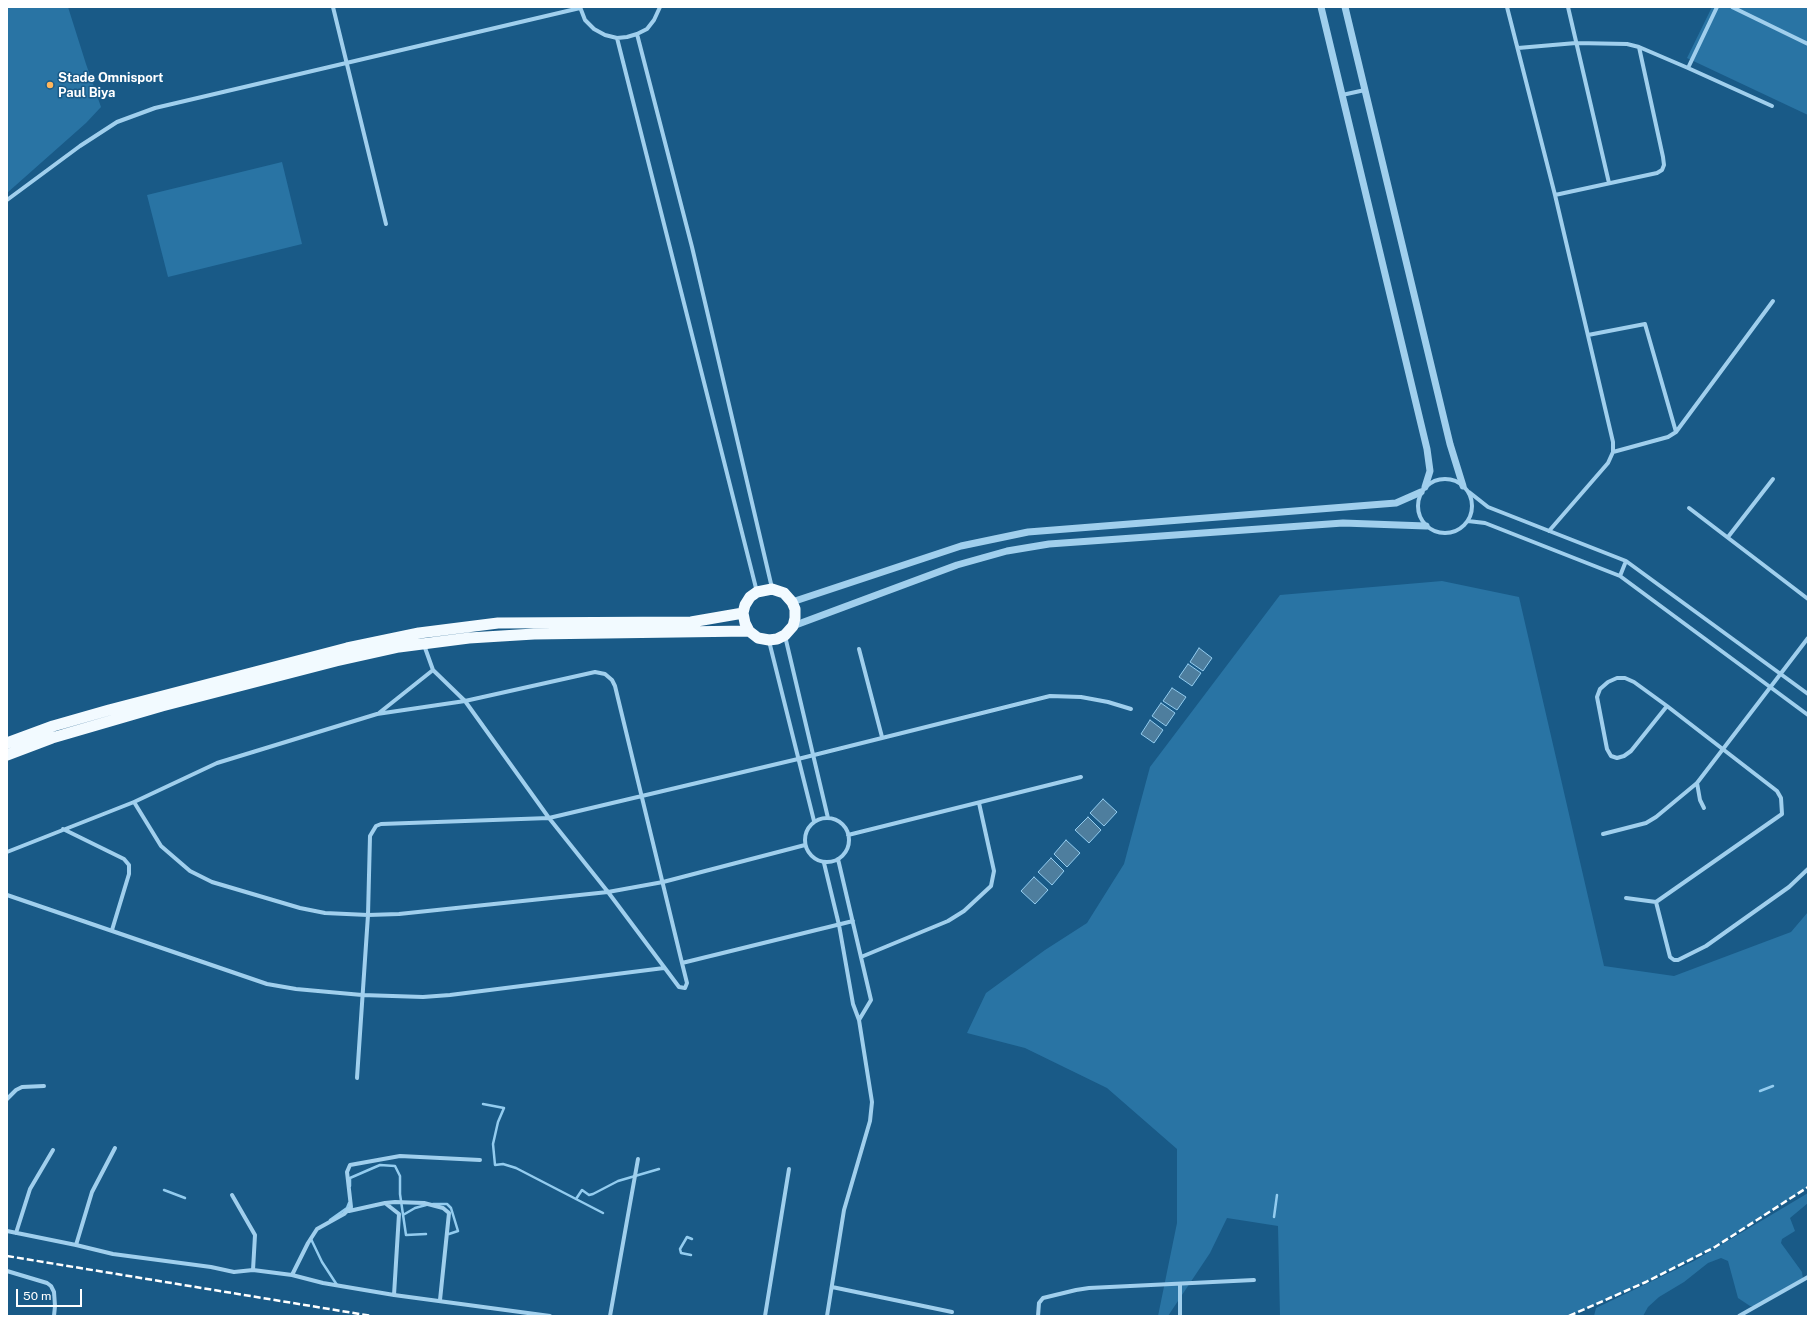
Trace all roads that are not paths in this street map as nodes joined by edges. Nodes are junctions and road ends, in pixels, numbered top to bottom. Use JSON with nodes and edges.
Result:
{"nodes":[{"id":1,"x":333,"y":7,"type":"edge"},
{"id":2,"x":660,"y":7,"type":"edge"},
{"id":3,"x":1320,"y":7,"type":"edge"},
{"id":4,"x":1345,"y":7,"type":"edge"},
{"id":5,"x":1507,"y":7,"type":"edge"},
{"id":6,"x":1568,"y":7,"type":"edge"},
{"id":7,"x":1717,"y":7,"type":"edge"},
{"id":8,"x":1732,"y":7,"type":"edge"},
{"id":9,"x":580,"y":8,"type":"edge"},
{"id":10,"x":637,"y":34,"type":"junction"},
{"id":11,"x":617,"y":38,"type":"junction"},
{"id":12,"x":1576,"y":43,"type":"junction"},
{"id":13,"x":1808,"y":44,"type":"edge"},
{"id":14,"x":1639,"y":47,"type":"junction"},
{"id":15,"x":1518,"y":48,"type":"junction"},
{"id":16,"x":348,"y":62,"type":"junction"},
{"id":17,"x":1688,"y":68,"type":"junction"},
{"id":18,"x":1365,"y":90,"type":"junction"},
{"id":19,"x":1342,"y":95,"type":"junction"},
{"id":20,"x":1772,"y":106,"type":"dead end"},
{"id":21,"x":1609,"y":183,"type":"junction"},
{"id":22,"x":1555,"y":194,"type":"junction"},
{"id":23,"x":7,"y":200,"type":"edge"},
{"id":24,"x":386,"y":224,"type":"dead end"},
{"id":25,"x":1773,"y":301,"type":"dead end"},
{"id":26,"x":1588,"y":335,"type":"junction"},
{"id":27,"x":1676,"y":432,"type":"junction"},
{"id":28,"x":1613,"y":452,"type":"junction"},
{"id":29,"x":1773,"y":479,"type":"dead end"},
{"id":30,"x":1464,"y":486,"type":"junction"},
{"id":31,"x":1423,"y":490,"type":"junction"},
{"id":32,"x":1468,"y":492,"type":"junction"},
{"id":33,"x":1690,"y":508,"type":"dead end"},
{"id":34,"x":1468,"y":521,"type":"junction"},
{"id":35,"x":1426,"y":526,"type":"junction"},
{"id":36,"x":1549,"y":531,"type":"junction"},
{"id":37,"x":1728,"y":537,"type":"junction"},
{"id":38,"x":1626,"y":561,"type":"junction"},
{"id":39,"x":1620,"y":576,"type":"junction"},
{"id":40,"x":772,"y":589,"type":"junction"},
{"id":41,"x":757,"y":592,"type":"junction"},
{"id":42,"x":1808,"y":598,"type":"edge"},
{"id":43,"x":792,"y":602,"type":"junction"},
{"id":44,"x":744,"y":613,"type":"junction"},
{"id":45,"x":792,"y":626,"type":"junction"},
{"id":46,"x":749,"y":631,"type":"junction"},
{"id":47,"x":419,"y":633,"type":"junction"},
{"id":48,"x":785,"y":635,"type":"junction"},
{"id":49,"x":1808,"y":638,"type":"edge"},
{"id":50,"x":769,"y":640,"type":"junction"},
{"id":51,"x":423,"y":644,"type":"junction"},
{"id":52,"x":859,"y":649,"type":"dead end"},
{"id":53,"x":433,"y":670,"type":"junction"},
{"id":54,"x":1780,"y":674,"type":"junction"},
{"id":55,"x":1770,"y":688,"type":"junction"},
{"id":56,"x":1808,"y":694,"type":"edge"},
{"id":57,"x":465,"y":701,"type":"junction"},
{"id":58,"x":1668,"y":706,"type":"junction"},
{"id":59,"x":1131,"y":709,"type":"dead end"},
{"id":60,"x":377,"y":714,"type":"junction"},
{"id":61,"x":111,"y":715,"type":"junction"},
{"id":62,"x":1808,"y":715,"type":"edge"},
{"id":63,"x":882,"y":737,"type":"junction"},
{"id":64,"x":7,"y":743,"type":"edge"},
{"id":65,"x":1724,"y":748,"type":"junction"},
{"id":66,"x":7,"y":755,"type":"edge"},
{"id":67,"x":814,"y":755,"type":"junction"},
{"id":68,"x":798,"y":759,"type":"junction"},
{"id":69,"x":1082,"y":777,"type":"dead end"},
{"id":70,"x":1697,"y":783,"type":"junction"},
{"id":71,"x":641,"y":795,"type":"junction"},
{"id":72,"x":134,"y":802,"type":"junction"},
{"id":73,"x":979,"y":803,"type":"junction"},
{"id":74,"x":1704,"y":808,"type":"dead end"},
{"id":75,"x":549,"y":818,"type":"junction"},
{"id":76,"x":828,"y":818,"type":"junction"},
{"id":77,"x":814,"y":821,"type":"junction"},
{"id":78,"x":62,"y":829,"type":"junction"},
{"id":79,"x":1603,"y":834,"type":"dead end"},
{"id":80,"x":848,"y":835,"type":"junction"},
{"id":81,"x":805,"y":845,"type":"junction"},
{"id":82,"x":7,"y":852,"type":"edge"},
{"id":83,"x":838,"y":859,"type":"junction"},
{"id":84,"x":824,"y":863,"type":"junction"},
{"id":85,"x":1808,"y":869,"type":"edge"},
{"id":86,"x":663,"y":882,"type":"junction"},
{"id":87,"x":608,"y":892,"type":"junction"},
{"id":88,"x":7,"y":895,"type":"edge"},
{"id":89,"x":1626,"y":898,"type":"dead end"},
{"id":90,"x":1656,"y":902,"type":"junction"},
{"id":91,"x":368,"y":915,"type":"junction"},
{"id":92,"x":853,"y":921,"type":"junction"},
{"id":93,"x":838,"y":925,"type":"junction"},
{"id":94,"x":112,"y":930,"type":"junction"},
{"id":95,"x":861,"y":957,"type":"junction"},
{"id":96,"x":682,"y":963,"type":"junction"},
{"id":97,"x":664,"y":968,"type":"junction"},
{"id":98,"x":362,"y":995,"type":"junction"},
{"id":99,"x":859,"y":1020,"type":"junction"},
{"id":100,"x":358,"y":1078,"type":"dead end"},
{"id":101,"x":44,"y":1086,"type":"dead end"},
{"id":102,"x":7,"y":1099,"type":"edge"},
{"id":103,"x":115,"y":1148,"type":"dead end"},
{"id":104,"x":53,"y":1150,"type":"dead end"},
{"id":105,"x":638,"y":1159,"type":"dead end"},
{"id":106,"x":480,"y":1160,"type":"dead end"},
{"id":107,"x":789,"y":1169,"type":"dead end"},
{"id":108,"x":232,"y":1195,"type":"dead end"},
{"id":109,"x":385,"y":1203,"type":"junction"},
{"id":110,"x":348,"y":1211,"type":"junction"},
{"id":111,"x":7,"y":1231,"type":"edge"},
{"id":112,"x":16,"y":1233,"type":"junction"},
{"id":113,"x":76,"y":1245,"type":"junction"},
{"id":114,"x":253,"y":1270,"type":"junction"},
{"id":115,"x":7,"y":1271,"type":"edge"},
{"id":116,"x":292,"y":1275,"type":"junction"},
{"id":117,"x":1808,"y":1277,"type":"edge"},
{"id":118,"x":1254,"y":1280,"type":"dead end"},
{"id":119,"x":1180,"y":1284,"type":"junction"},
{"id":120,"x":832,"y":1287,"type":"junction"},
{"id":121,"x":394,"y":1295,"type":"junction"},
{"id":122,"x":440,"y":1300,"type":"junction"},
{"id":123,"x":952,"y":1312,"type":"dead end"},
{"id":124,"x":54,"y":1316,"type":"edge"},
{"id":125,"x":550,"y":1316,"type":"edge"},
{"id":126,"x":610,"y":1316,"type":"edge"},
{"id":127,"x":765,"y":1316,"type":"edge"},
{"id":128,"x":827,"y":1316,"type":"edge"},
{"id":129,"x":1038,"y":1316,"type":"edge"},
{"id":130,"x":1180,"y":1316,"type":"edge"},
{"id":131,"x":1738,"y":1316,"type":"edge"}],
"edges":[{"from":1,"to":16,"type":"street"},
{"from":2,"to":10,"type":"street"},
{"from":3,"to":19,"type":"street"},
{"from":4,"to":18,"type":"street"},
{"from":5,"to":15,"type":"street"},
{"from":6,"to":12,"type":"street"},
{"from":7,"to":17,"type":"street"},
{"from":8,"to":13,"type":"street"},
{"from":9,"to":11,"type":"street"},
{"from":9,"to":16,"type":"street"},
{"from":10,"to":11,"type":"street"},
{"from":10,"to":40,"type":"street"},
{"from":11,"to":41,"type":"street"},
{"from":12,"to":14,"type":"street"},
{"from":12,"to":15,"type":"street"},
{"from":12,"to":21,"type":"street"},
{"from":14,"to":17,"type":"street"},
{"from":14,"to":21,"type":"street"},
{"from":15,"to":22,"type":"street"},
{"from":16,"to":23,"type":"street"},
{"from":16,"to":24,"type":"street"},
{"from":17,"to":20,"type":"street"},
{"from":18,"to":19,"type":"street"},
{"from":18,"to":30,"type":"street"},
{"from":19,"to":31,"type":"street"},
{"from":21,"to":22,"type":"street"},
{"from":22,"to":26,"type":"street"},
{"from":25,"to":27,"type":"street"},
{"from":26,"to":27,"type":"street"},
{"from":26,"to":28,"type":"street"},
{"from":27,"to":28,"type":"street"},
{"from":28,"to":36,"type":"street"},
{"from":29,"to":37,"type":"street"},
{"from":30,"to":31,"type":"street"},
{"from":30,"to":32,"type":"street"},
{"from":31,"to":35,"type":"street"},
{"from":31,"to":43,"type":"street"},
{"from":32,"to":34,"type":"street"},
{"from":32,"to":36,"type":"street"},
{"from":33,"to":37,"type":"street"},
{"from":34,"to":35,"type":"street"},
{"from":34,"to":39,"type":"street"},
{"from":35,"to":45,"type":"street"},
{"from":36,"to":38,"type":"street"},
{"from":37,"to":42,"type":"street"},
{"from":38,"to":39,"type":"street"},
{"from":38,"to":54,"type":"street"},
{"from":39,"to":55,"type":"street"},
{"from":40,"to":41,"type":"highway"},
{"from":40,"to":43,"type":"highway"},
{"from":41,"to":44,"type":"highway"},
{"from":43,"to":45,"type":"highway"},
{"from":44,"to":46,"type":"highway"},
{"from":44,"to":47,"type":"highway"},
{"from":45,"to":48,"type":"highway"},
{"from":46,"to":50,"type":"highway"},
{"from":46,"to":51,"type":"highway"},
{"from":47,"to":51,"type":"street"},
{"from":47,"to":61,"type":"highway"},
{"from":48,"to":50,"type":"highway"},
{"from":48,"to":67,"type":"street"},
{"from":49,"to":54,"type":"street"},
{"from":50,"to":68,"type":"street"},
{"from":51,"to":53,"type":"street"},
{"from":51,"to":61,"type":"highway"},
{"from":52,"to":63,"type":"street"},
{"from":53,"to":57,"type":"street"},
{"from":53,"to":60,"type":"street"},
{"from":54,"to":55,"type":"street"},
{"from":54,"to":56,"type":"street"},
{"from":55,"to":62,"type":"street"},
{"from":55,"to":65,"type":"street"},
{"from":57,"to":60,"type":"street"},
{"from":57,"to":71,"type":"street"},
{"from":57,"to":75,"type":"street"},
{"from":58,"to":58,"type":"street"},
{"from":58,"to":65,"type":"street"},
{"from":59,"to":63,"type":"street"},
{"from":60,"to":72,"type":"street"},
{"from":61,"to":64,"type":"highway"},
{"from":61,"to":66,"type":"highway"},
{"from":63,"to":67,"type":"street"},
{"from":65,"to":70,"type":"street"},
{"from":65,"to":90,"type":"street"},
{"from":67,"to":68,"type":"street"},
{"from":67,"to":76,"type":"street"},
{"from":68,"to":71,"type":"street"},
{"from":68,"to":77,"type":"street"},
{"from":69,"to":73,"type":"street"},
{"from":70,"to":74,"type":"street"},
{"from":70,"to":79,"type":"street"},
{"from":71,"to":75,"type":"street"},
{"from":71,"to":86,"type":"street"},
{"from":72,"to":78,"type":"street"},
{"from":72,"to":91,"type":"street"},
{"from":73,"to":80,"type":"street"},
{"from":73,"to":95,"type":"street"},
{"from":75,"to":87,"type":"street"},
{"from":75,"to":91,"type":"street"},
{"from":76,"to":77,"type":"street"},
{"from":76,"to":80,"type":"street"},
{"from":77,"to":81,"type":"street"},
{"from":78,"to":82,"type":"street"},
{"from":78,"to":94,"type":"street"},
{"from":80,"to":83,"type":"street"},
{"from":81,"to":84,"type":"street"},
{"from":81,"to":86,"type":"street"},
{"from":83,"to":84,"type":"street"},
{"from":83,"to":92,"type":"street"},
{"from":84,"to":93,"type":"street"},
{"from":85,"to":90,"type":"street"},
{"from":86,"to":87,"type":"street"},
{"from":86,"to":96,"type":"street"},
{"from":87,"to":91,"type":"street"},
{"from":87,"to":97,"type":"street"},
{"from":88,"to":94,"type":"street"},
{"from":89,"to":90,"type":"street"},
{"from":91,"to":98,"type":"street"},
{"from":92,"to":93,"type":"street"},
{"from":92,"to":95,"type":"street"},
{"from":93,"to":96,"type":"street"},
{"from":93,"to":99,"type":"street"},
{"from":94,"to":98,"type":"street"},
{"from":95,"to":99,"type":"street"},
{"from":96,"to":97,"type":"street"},
{"from":97,"to":98,"type":"street"},
{"from":98,"to":100,"type":"street"},
{"from":99,"to":120,"type":"street"},
{"from":101,"to":102,"type":"street"},
{"from":103,"to":113,"type":"street"},
{"from":104,"to":112,"type":"street"},
{"from":105,"to":126,"type":"street"},
{"from":106,"to":110,"type":"street"},
{"from":107,"to":127,"type":"street"},
{"from":108,"to":114,"type":"street"},
{"from":109,"to":110,"type":"street"},
{"from":109,"to":121,"type":"street"},
{"from":109,"to":122,"type":"street"},
{"from":110,"to":116,"type":"street"},
{"from":111,"to":112,"type":"street"},
{"from":112,"to":113,"type":"street"},
{"from":113,"to":114,"type":"street"},
{"from":114,"to":116,"type":"street"},
{"from":115,"to":124,"type":"street"},
{"from":116,"to":121,"type":"street"},
{"from":117,"to":131,"type":"street"},
{"from":118,"to":119,"type":"street"},
{"from":119,"to":129,"type":"street"},
{"from":119,"to":130,"type":"street"},
{"from":120,"to":123,"type":"street"},
{"from":120,"to":128,"type":"street"},
{"from":121,"to":122,"type":"street"},
{"from":122,"to":125,"type":"street"}]}
